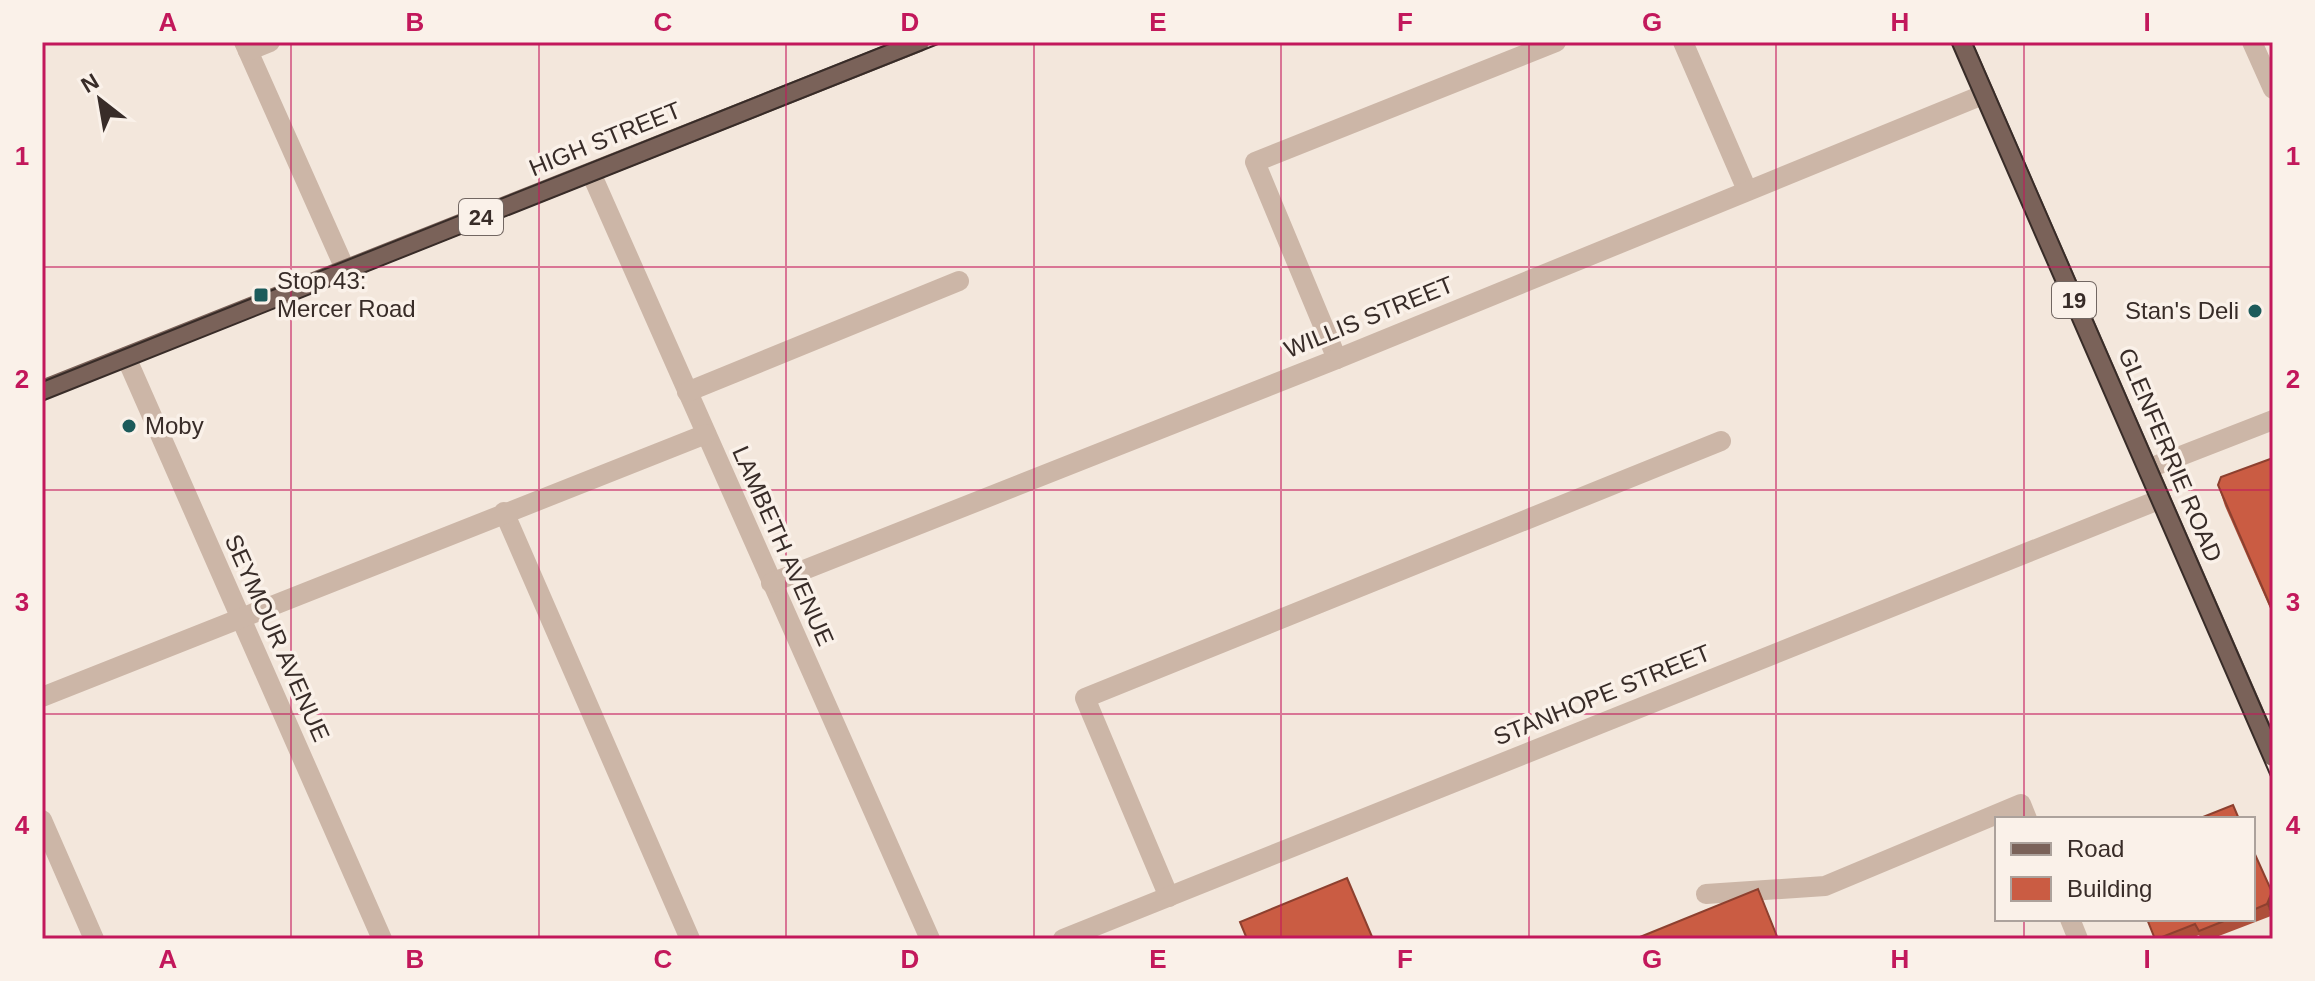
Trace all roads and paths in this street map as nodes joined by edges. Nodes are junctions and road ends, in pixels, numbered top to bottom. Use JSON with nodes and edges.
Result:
{"nodes":[{"id":1,"x":270,"y":42,"type":"edge"},
{"id":2,"x":919,"y":42,"type":"edge"},
{"id":3,"x":1556,"y":42,"type":"edge"},
{"id":4,"x":1683,"y":42,"type":"edge"},
{"id":5,"x":1962,"y":42,"type":"edge"},
{"id":6,"x":2252,"y":42,"type":"edge"},
{"id":7,"x":246,"y":46,"type":"edge"},
{"id":8,"x":2273,"y":89,"type":"edge"},
{"id":9,"x":1985,"y":94,"type":"junction"},
{"id":10,"x":591,"y":173,"type":"junction"},
{"id":11,"x":1747,"y":190,"type":"junction"},
{"id":12,"x":346,"y":271,"type":"junction"},
{"id":13,"x":959,"y":281,"type":"dead end"},
{"id":14,"x":126,"y":357,"type":"junction"},
{"id":15,"x":1337,"y":359,"type":"junction"},
{"id":16,"x":42,"y":390,"type":"edge"},
{"id":17,"x":687,"y":392,"type":"junction"},
{"id":18,"x":2273,"y":420,"type":"edge"},
{"id":19,"x":706,"y":434,"type":"junction"},
{"id":20,"x":1721,"y":441,"type":"dead end"},
{"id":21,"x":2147,"y":469,"type":"junction"},
{"id":22,"x":2161,"y":499,"type":"junction"},
{"id":23,"x":504,"y":512,"type":"junction"},
{"id":24,"x":771,"y":583,"type":"junction"},
{"id":25,"x":240,"y":617,"type":"junction"},
{"id":26,"x":42,"y":697,"type":"edge"},
{"id":27,"x":2273,"y":756,"type":"edge"},
{"id":28,"x":2026,"y":817,"type":"edge"},
{"id":29,"x":42,"y":820,"type":"edge"},
{"id":30,"x":1706,"y":894,"type":"dead end"},
{"id":31,"x":1169,"y":897,"type":"junction"},
{"id":32,"x":94,"y":939,"type":"edge"},
{"id":33,"x":382,"y":939,"type":"edge"},
{"id":34,"x":690,"y":939,"type":"edge"},
{"id":35,"x":930,"y":939,"type":"edge"},
{"id":36,"x":1063,"y":939,"type":"edge"}],
"edges":[{"from":1,"to":7,"type":"street"},
{"from":2,"to":10,"type":"main road","name":"HIGH STREET","number":"24"},
{"from":3,"to":15,"type":"street"},
{"from":4,"to":11,"type":"street"},
{"from":5,"to":9,"type":"main road","name":"GLENFERRIE ROAD","number":"19"},
{"from":6,"to":8,"type":"street"},
{"from":7,"to":12,"type":"street"},
{"from":9,"to":11,"type":"street","name":"WILLIS STREET"},
{"from":9,"to":21,"type":"main road","name":"GLENFERRIE ROAD","number":"19"},
{"from":10,"to":12,"type":"main road","name":"HIGH STREET","number":"24"},
{"from":10,"to":17,"type":"street","name":"LAMBETH AVENUE"},
{"from":11,"to":15,"type":"street","name":"WILLIS STREET"},
{"from":12,"to":14,"type":"main road","name":"HIGH STREET","number":"24"},
{"from":13,"to":17,"type":"street"},
{"from":14,"to":16,"type":"main road","name":"HIGH STREET","number":"24"},
{"from":14,"to":25,"type":"street","name":"SEYMOUR AVENUE"},
{"from":15,"to":24,"type":"street","name":"WILLIS STREET"},
{"from":17,"to":19,"type":"street","name":"LAMBETH AVENUE"},
{"from":18,"to":21,"type":"street"},
{"from":19,"to":23,"type":"street"},
{"from":19,"to":24,"type":"street","name":"LAMBETH AVENUE"},
{"from":20,"to":31,"type":"street"},
{"from":21,"to":22,"type":"main road","name":"GLENFERRIE ROAD","number":"19"},
{"from":22,"to":27,"type":"main road","name":"GLENFERRIE ROAD","number":"19"},
{"from":22,"to":31,"type":"street","name":"STANHOPE STREET"},
{"from":23,"to":25,"type":"street"},
{"from":23,"to":34,"type":"street"},
{"from":24,"to":35,"type":"street","name":"LAMBETH AVENUE"},
{"from":25,"to":26,"type":"street"},
{"from":25,"to":33,"type":"street","name":"SEYMOUR AVENUE"},
{"from":28,"to":30,"type":"street"},
{"from":29,"to":32,"type":"street"},
{"from":31,"to":36,"type":"street","name":"STANHOPE STREET"}]}
